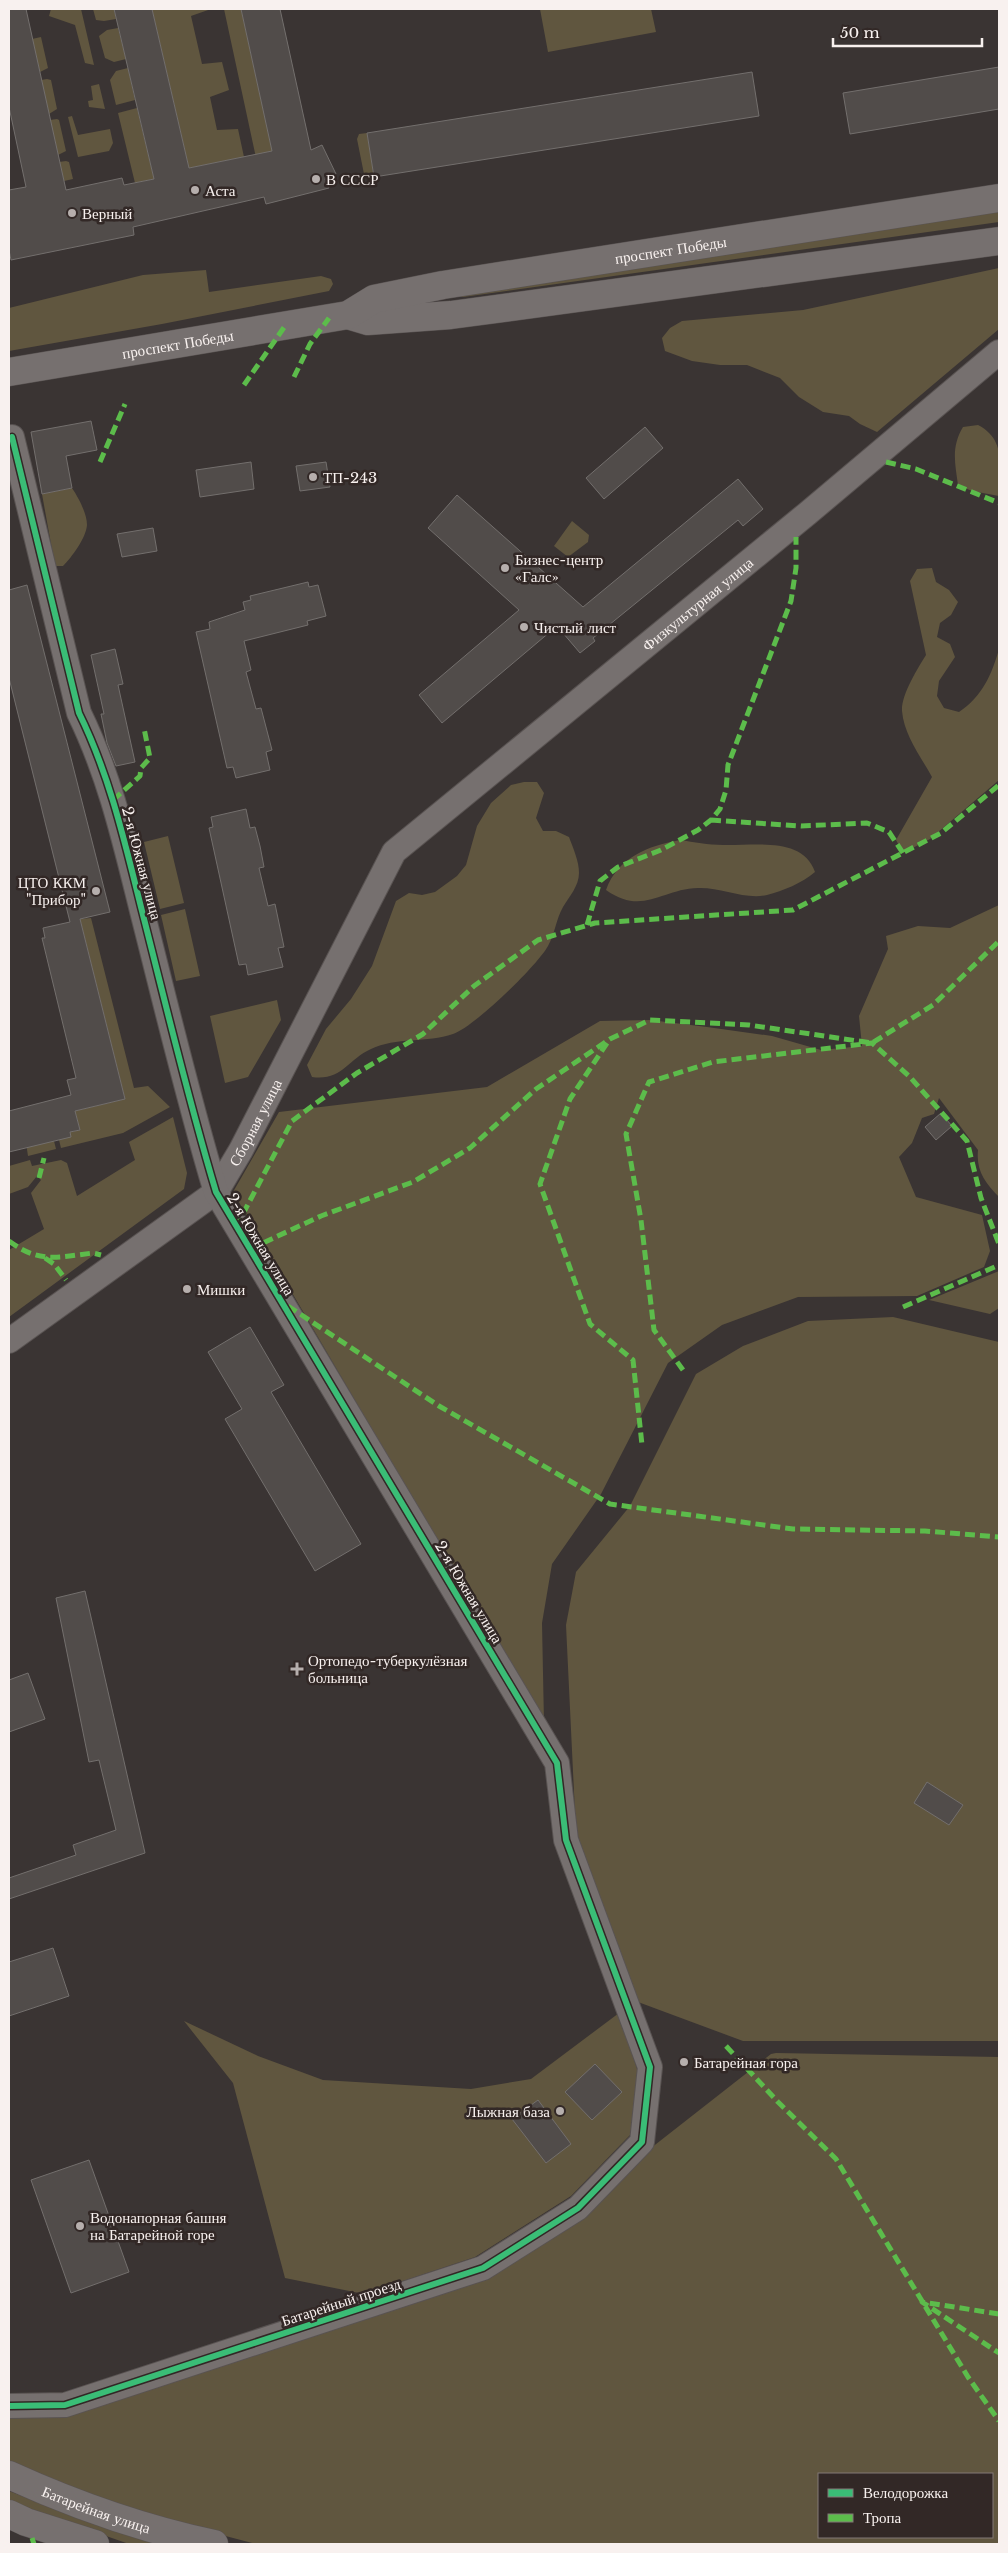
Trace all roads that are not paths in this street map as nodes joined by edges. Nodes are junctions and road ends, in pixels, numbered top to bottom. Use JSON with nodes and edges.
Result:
{"nodes":[{"id":1,"x":999,"y":198,"type":"edge"},
{"id":2,"x":999,"y":242,"type":"edge"},
{"id":3,"x":348,"y":315,"type":"junction"},
{"id":4,"x":999,"y":352,"type":"edge"},
{"id":5,"x":9,"y":372,"type":"edge"},
{"id":6,"x":12,"y":437,"type":"dead end"},
{"id":7,"x":394,"y":852,"type":"joint"},
{"id":8,"x":216,"y":1192,"type":"junction"},
{"id":9,"x":9,"y":1341,"type":"edge"},
{"id":10,"x":642,"y":2142,"type":"joint"},
{"id":11,"x":9,"y":2406,"type":"edge"},
{"id":12,"x":9,"y":2475,"type":"edge"},
{"id":13,"x":9,"y":2514,"type":"edge"},
{"id":14,"x":95,"y":2544,"type":"edge"},
{"id":15,"x":214,"y":2544,"type":"edge"}],
"edges":[{"from":1,"to":3,"type":"street","name":"проспект Победы"},
{"from":2,"to":3,"type":"street","name":"проспект Победы"},
{"from":3,"to":5,"type":"street","name":"проспект Победы"},
{"from":4,"to":7,"type":"street","name":"Физкультурная улица"},
{"from":6,"to":8,"type":"street","name":"2-я Южная улица"},
{"from":7,"to":8,"type":"street","name":"Сборная улица"},
{"from":8,"to":9,"type":"street","name":"Сборная улица"},
{"from":8,"to":10,"type":"street","name":"2-я Южная улица"},
{"from":10,"to":11,"type":"street","name":"Батарейный проезд"},
{"from":12,"to":15,"type":"street","name":"Батарейная улица"},
{"from":13,"to":14,"type":"street"}]}
